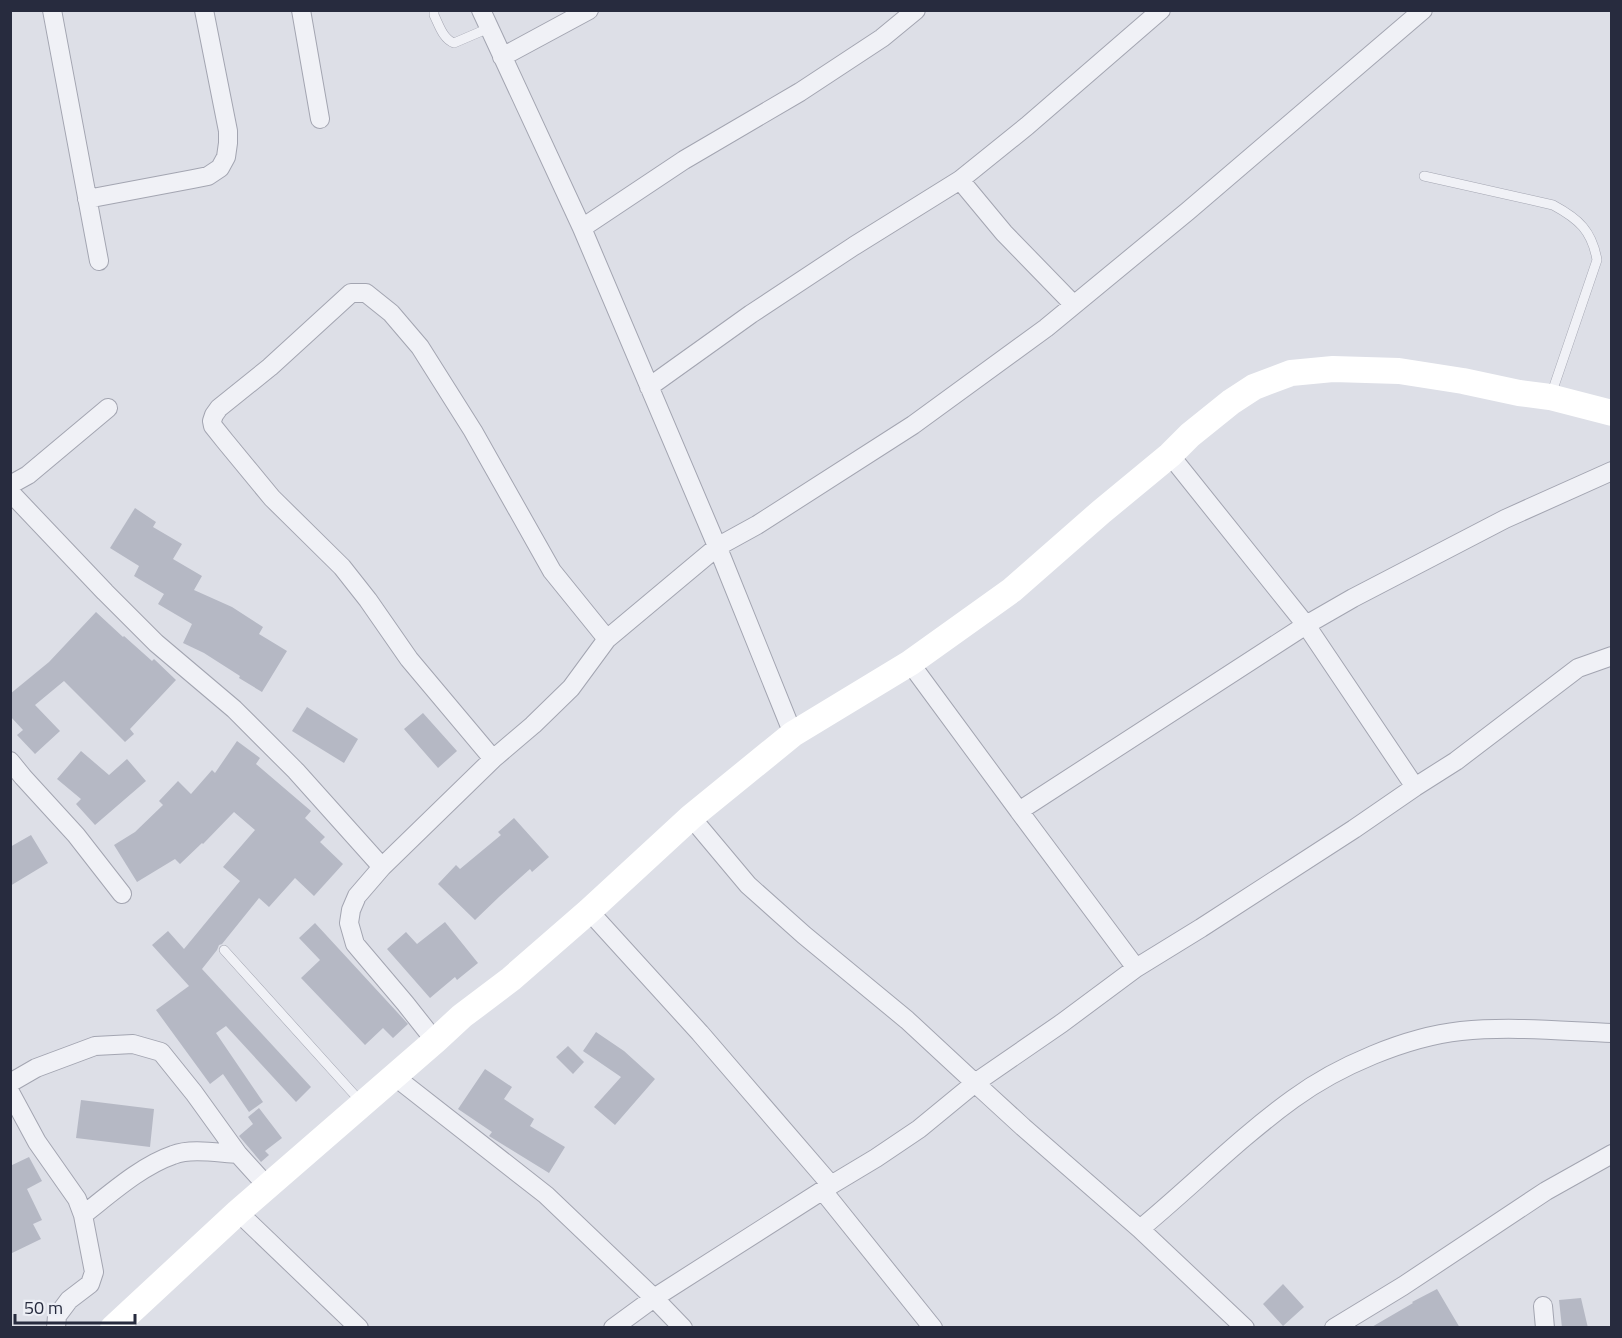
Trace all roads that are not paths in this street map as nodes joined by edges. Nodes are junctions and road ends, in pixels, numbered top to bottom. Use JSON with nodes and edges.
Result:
{"nodes":[{"id":1,"x":52,"y":10,"type":"edge"},
{"id":2,"x":204,"y":10,"type":"edge"},
{"id":3,"x":301,"y":10,"type":"edge"},
{"id":4,"x":434,"y":10,"type":"edge"},
{"id":5,"x":481,"y":10,"type":"edge"},
{"id":6,"x":589,"y":10,"type":"edge"},
{"id":7,"x":916,"y":10,"type":"edge"},
{"id":8,"x":1161,"y":10,"type":"edge"},
{"id":9,"x":1423,"y":10,"type":"edge"},
{"id":10,"x":489,"y":28,"type":"junction"},
{"id":11,"x":502,"y":57,"type":"junction"},
{"id":12,"x":320,"y":119,"type":"dead end"},
{"id":13,"x":1425,"y":176,"type":"dead end"},
{"id":14,"x":960,"y":180,"type":"junction"},
{"id":15,"x":87,"y":199,"type":"junction"},
{"id":16,"x":582,"y":228,"type":"junction"},
{"id":17,"x":99,"y":261,"type":"dead end"},
{"id":18,"x":1074,"y":305,"type":"junction"},
{"id":19,"x":649,"y":387,"type":"junction"},
{"id":20,"x":1550,"y":397,"type":"junction"},
{"id":21,"x":108,"y":408,"type":"dead end"},
{"id":22,"x":1611,"y":413,"type":"edge"},
{"id":23,"x":1170,"y":455,"type":"junction"},
{"id":24,"x":1611,"y":471,"type":"edge"},
{"id":25,"x":10,"y":485,"type":"edge"},
{"id":26,"x":10,"y":492,"type":"edge"},
{"id":27,"x":717,"y":547,"type":"junction"},
{"id":28,"x":1306,"y":625,"type":"junction"},
{"id":29,"x":606,"y":639,"type":"junction"},
{"id":30,"x":1611,"y":656,"type":"edge"},
{"id":31,"x":910,"y":663,"type":"junction"},
{"id":32,"x":793,"y":734,"type":"junction"},
{"id":33,"x":492,"y":759,"type":"junction"},
{"id":34,"x":10,"y":761,"type":"edge"},
{"id":35,"x":1415,"y":787,"type":"junction"},
{"id":36,"x":1019,"y":812,"type":"junction"},
{"id":37,"x":692,"y":817,"type":"junction"},
{"id":38,"x":382,"y":867,"type":"junction"},
{"id":39,"x":122,"y":894,"type":"dead end"},
{"id":40,"x":589,"y":911,"type":"junction"},
{"id":41,"x":224,"y":950,"type":"dead end"},
{"id":42,"x":1136,"y":968,"type":"junction"},
{"id":43,"x":1611,"y":1033,"type":"edge"},
{"id":44,"x":435,"y":1041,"type":"junction"},
{"id":45,"x":394,"y":1076,"type":"junction"},
{"id":46,"x":10,"y":1083,"type":"edge"},
{"id":47,"x":975,"y":1083,"type":"junction"},
{"id":48,"x":10,"y":1092,"type":"edge"},
{"id":49,"x":363,"y":1104,"type":"junction"},
{"id":50,"x":238,"y":1154,"type":"junction"},
{"id":51,"x":1611,"y":1154,"type":"edge"},
{"id":52,"x":267,"y":1186,"type":"junction"},
{"id":53,"x":827,"y":1188,"type":"junction"},
{"id":54,"x":237,"y":1212,"type":"junction"},
{"id":55,"x":83,"y":1215,"type":"junction"},
{"id":56,"x":1140,"y":1228,"type":"junction"},
{"id":57,"x":654,"y":1298,"type":"junction"},
{"id":58,"x":1544,"y":1306,"type":"dead end"},
{"id":59,"x":56,"y":1328,"type":"edge"},
{"id":60,"x":113,"y":1328,"type":"edge"},
{"id":61,"x":359,"y":1328,"type":"edge"},
{"id":62,"x":613,"y":1328,"type":"edge"},
{"id":63,"x":683,"y":1328,"type":"edge"},
{"id":64,"x":933,"y":1328,"type":"edge"},
{"id":65,"x":1245,"y":1328,"type":"edge"},
{"id":66,"x":1334,"y":1328,"type":"edge"},
{"id":67,"x":1545,"y":1328,"type":"edge"}],
"edges":[{"from":1,"to":15,"type":"street"},
{"from":2,"to":15,"type":"street"},
{"from":3,"to":12,"type":"street"},
{"from":4,"to":10,"type":"lane"},
{"from":5,"to":10,"type":"street"},
{"from":6,"to":11,"type":"street"},
{"from":7,"to":16,"type":"street"},
{"from":8,"to":14,"type":"street"},
{"from":9,"to":18,"type":"street"},
{"from":10,"to":11,"type":"street"},
{"from":11,"to":16,"type":"street"},
{"from":13,"to":20,"type":"lane"},
{"from":14,"to":18,"type":"street"},
{"from":14,"to":19,"type":"street"},
{"from":15,"to":17,"type":"street"},
{"from":16,"to":19,"type":"street"},
{"from":18,"to":27,"type":"street"},
{"from":19,"to":27,"type":"street"},
{"from":20,"to":22,"type":"street"},
{"from":20,"to":23,"type":"street"},
{"from":21,"to":25,"type":"street"},
{"from":23,"to":28,"type":"street"},
{"from":23,"to":31,"type":"street"},
{"from":24,"to":28,"type":"street"},
{"from":26,"to":38,"type":"street"},
{"from":27,"to":29,"type":"street"},
{"from":27,"to":32,"type":"street"},
{"from":28,"to":35,"type":"street"},
{"from":28,"to":36,"type":"street"},
{"from":29,"to":33,"type":"street"},
{"from":29,"to":33,"type":"street"},
{"from":30,"to":35,"type":"street"},
{"from":31,"to":32,"type":"street"},
{"from":31,"to":36,"type":"street"},
{"from":32,"to":37,"type":"street"},
{"from":33,"to":38,"type":"street"},
{"from":34,"to":39,"type":"street"},
{"from":35,"to":42,"type":"street"},
{"from":36,"to":42,"type":"street"},
{"from":37,"to":40,"type":"street"},
{"from":37,"to":47,"type":"street"},
{"from":38,"to":44,"type":"street"},
{"from":40,"to":44,"type":"street"},
{"from":40,"to":53,"type":"street"},
{"from":41,"to":49,"type":"lane"},
{"from":42,"to":47,"type":"street"},
{"from":43,"to":56,"type":"street"},
{"from":44,"to":45,"type":"street"},
{"from":45,"to":49,"type":"street"},
{"from":45,"to":57,"type":"street"},
{"from":46,"to":50,"type":"street"},
{"from":47,"to":53,"type":"street"},
{"from":47,"to":56,"type":"street"},
{"from":48,"to":55,"type":"street"},
{"from":49,"to":52,"type":"street"},
{"from":50,"to":52,"type":"street"},
{"from":50,"to":55,"type":"street"},
{"from":51,"to":66,"type":"street"},
{"from":52,"to":54,"type":"street"},
{"from":53,"to":57,"type":"street"},
{"from":53,"to":64,"type":"street"},
{"from":54,"to":60,"type":"street"},
{"from":54,"to":61,"type":"street"},
{"from":55,"to":59,"type":"street"},
{"from":56,"to":65,"type":"street"},
{"from":57,"to":62,"type":"street"},
{"from":57,"to":63,"type":"street"},
{"from":58,"to":67,"type":"street"}]}
